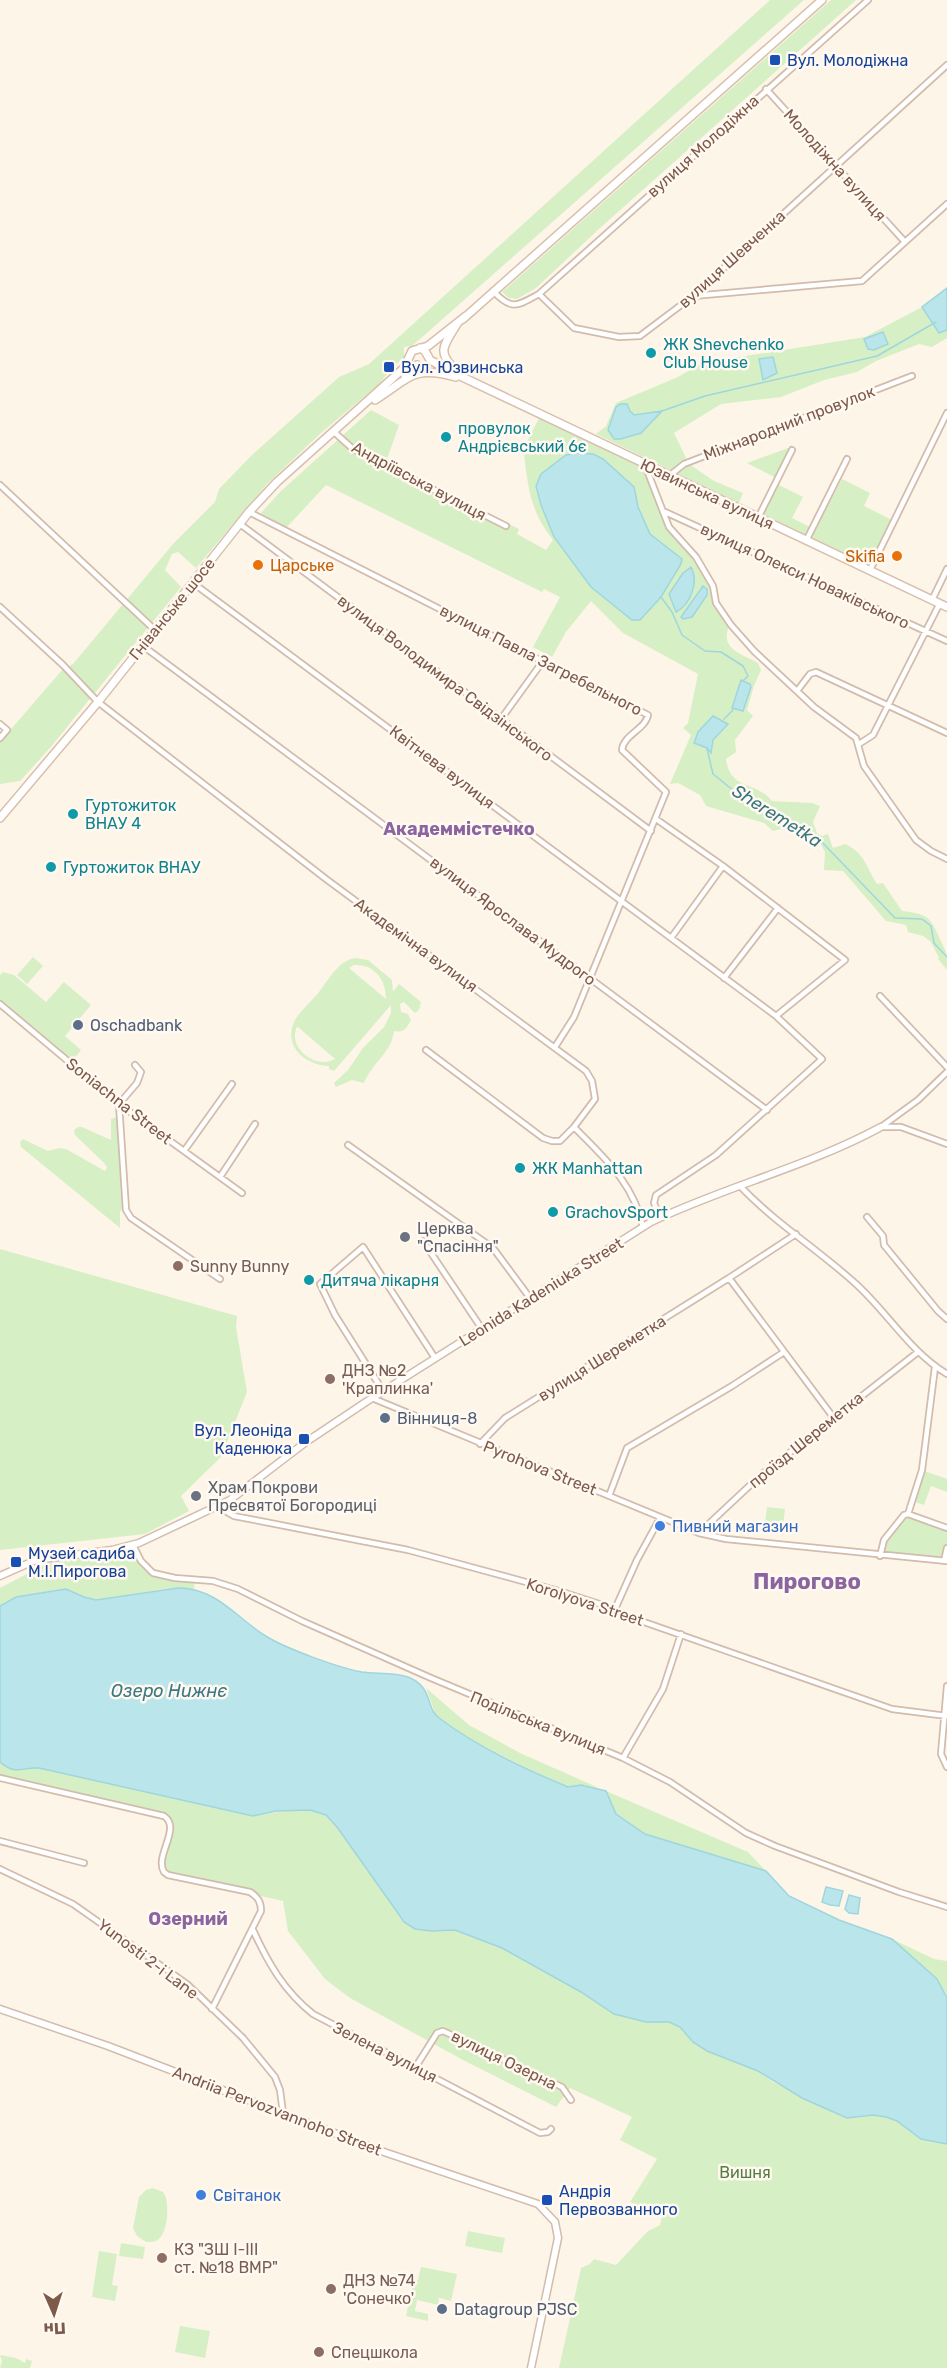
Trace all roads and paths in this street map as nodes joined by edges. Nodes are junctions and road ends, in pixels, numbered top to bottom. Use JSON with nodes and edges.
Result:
{"nodes":[{"id":1,"x":822,"y":0,"type":"edge"},
{"id":2,"x":868,"y":0,"type":"edge"},
{"id":3,"x":947,"y":65,"type":"edge"},
{"id":4,"x":766,"y":89,"type":"junction"},
{"id":5,"x":835,"y":165,"type":"junction"},
{"id":6,"x":947,"y":204,"type":"edge"},
{"id":7,"x":905,"y":242,"type":"junction"},
{"id":8,"x":493,"y":291,"type":"junction"},
{"id":9,"x":539,"y":294,"type":"junction"},
{"id":10,"x":693,"y":296,"type":"junction"},
{"id":11,"x":466,"y":315,"type":"junction"},
{"id":12,"x":457,"y":324,"type":"junction"},
{"id":13,"x":420,"y":348,"type":"junction"},
{"id":14,"x":427,"y":355,"type":"junction"},
{"id":15,"x":410,"y":357,"type":"junction"},
{"id":16,"x":420,"y":365,"type":"junction"},
{"id":17,"x":456,"y":374,"type":"junction"},
{"id":18,"x":912,"y":376,"type":"dead end"},
{"id":19,"x":467,"y":380,"type":"junction"},
{"id":20,"x":375,"y":400,"type":"junction"},
{"id":21,"x":356,"y":412,"type":"junction"},
{"id":22,"x":947,"y":413,"type":"edge"},
{"id":23,"x":334,"y":432,"type":"junction"},
{"id":24,"x":792,"y":450,"type":"dead end"},
{"id":25,"x":847,"y":459,"type":"dead end"},
{"id":26,"x":645,"y":465,"type":"junction"},
{"id":27,"x":669,"y":476,"type":"junction"},
{"id":28,"x":0,"y":485,"type":"edge"},
{"id":29,"x":663,"y":511,"type":"junction"},
{"id":30,"x":249,"y":512,"type":"junction"},
{"id":31,"x":758,"y":518,"type":"junction"},
{"id":32,"x":240,"y":524,"type":"junction"},
{"id":33,"x":506,"y":526,"type":"dead end"},
{"id":34,"x":806,"y":541,"type":"junction"},
{"id":35,"x":947,"y":569,"type":"edge"},
{"id":36,"x":870,"y":570,"type":"junction"},
{"id":37,"x":193,"y":583,"type":"junction"},
{"id":38,"x":932,"y":600,"type":"junction"},
{"id":39,"x":943,"y":605,"type":"edge"},
{"id":40,"x":0,"y":607,"type":"edge"},
{"id":41,"x":155,"y":630,"type":"junction"},
{"id":42,"x":926,"y":631,"type":"junction"},
{"id":43,"x":947,"y":641,"type":"edge"},
{"id":44,"x":143,"y":646,"type":"junction"},
{"id":45,"x":543,"y":661,"type":"junction"},
{"id":46,"x":797,"y":691,"type":"junction"},
{"id":47,"x":98,"y":702,"type":"junction"},
{"id":48,"x":889,"y":705,"type":"junction"},
{"id":49,"x":501,"y":719,"type":"junction"},
{"id":50,"x":0,"y":724,"type":"edge"},
{"id":51,"x":947,"y":733,"type":"edge"},
{"id":52,"x":0,"y":738,"type":"edge"},
{"id":53,"x":859,"y":744,"type":"junction"},
{"id":54,"x":0,"y":818,"type":"edge"},
{"id":55,"x":656,"y":819,"type":"junction"},
{"id":56,"x":651,"y":831,"type":"junction"},
{"id":57,"x":947,"y":859,"type":"edge"},
{"id":58,"x":723,"y":866,"type":"junction"},
{"id":59,"x":622,"y":901,"type":"junction"},
{"id":60,"x":778,"y":908,"type":"junction"},
{"id":61,"x":671,"y":938,"type":"junction"},
{"id":62,"x":724,"y":978,"type":"junction"},
{"id":63,"x":590,"y":979,"type":"junction"},
{"id":64,"x":879,"y":996,"type":"dead end"},
{"id":65,"x":0,"y":1004,"type":"edge"},
{"id":66,"x":776,"y":1016,"type":"junction"},
{"id":67,"x":555,"y":1047,"type":"junction"},
{"id":68,"x":426,"y":1050,"type":"dead end"},
{"id":69,"x":135,"y":1065,"type":"dead end"},
{"id":70,"x":947,"y":1067,"type":"edge"},
{"id":71,"x":947,"y":1072,"type":"edge"},
{"id":72,"x":232,"y":1084,"type":"dead end"},
{"id":73,"x":119,"y":1104,"type":"junction"},
{"id":74,"x":767,"y":1110,"type":"junction"},
{"id":75,"x":255,"y":1124,"type":"dead end"},
{"id":76,"x":574,"y":1126,"type":"junction"},
{"id":77,"x":881,"y":1127,"type":"junction"},
{"id":78,"x":947,"y":1144,"type":"edge"},
{"id":79,"x":348,"y":1145,"type":"dead end"},
{"id":80,"x":184,"y":1151,"type":"junction"},
{"id":81,"x":220,"y":1177,"type":"junction"},
{"id":82,"x":740,"y":1186,"type":"junction"},
{"id":83,"x":242,"y":1193,"type":"dead end"},
{"id":84,"x":867,"y":1217,"type":"dead end"},
{"id":85,"x":660,"y":1218,"type":"junction"},
{"id":86,"x":643,"y":1227,"type":"junction"},
{"id":87,"x":796,"y":1234,"type":"junction"},
{"id":88,"x":423,"y":1241,"type":"dead end"},
{"id":89,"x":729,"y":1278,"type":"junction"},
{"id":90,"x":220,"y":1279,"type":"dead end"},
{"id":91,"x":530,"y":1298,"type":"junction"},
{"id":92,"x":947,"y":1319,"type":"edge"},
{"id":93,"x":482,"y":1329,"type":"junction"},
{"id":94,"x":784,"y":1352,"type":"junction"},
{"id":95,"x":918,"y":1352,"type":"junction"},
{"id":96,"x":435,"y":1358,"type":"junction"},
{"id":97,"x":934,"y":1367,"type":"junction"},
{"id":98,"x":947,"y":1374,"type":"edge"},
{"id":99,"x":383,"y":1391,"type":"junction"},
{"id":100,"x":372,"y":1398,"type":"junction"},
{"id":101,"x":832,"y":1417,"type":"junction"},
{"id":102,"x":480,"y":1444,"type":"junction"},
{"id":103,"x":609,"y":1496,"type":"junction"},
{"id":104,"x":221,"y":1504,"type":"junction"},
{"id":105,"x":908,"y":1514,"type":"junction"},
{"id":106,"x":660,"y":1518,"type":"junction"},
{"id":107,"x":947,"y":1528,"type":"edge"},
{"id":108,"x":699,"y":1533,"type":"junction"},
{"id":109,"x":134,"y":1545,"type":"junction"},
{"id":110,"x":947,"y":1548,"type":"edge"},
{"id":111,"x":880,"y":1556,"type":"junction"},
{"id":112,"x":945,"y":1561,"type":"edge"},
{"id":113,"x":0,"y":1576,"type":"edge"},
{"id":114,"x":615,"y":1609,"type":"junction"},
{"id":115,"x":681,"y":1634,"type":"junction"},
{"id":116,"x":947,"y":1686,"type":"edge"},
{"id":117,"x":946,"y":1716,"type":"edge"},
{"id":118,"x":623,"y":1758,"type":"junction"},
{"id":119,"x":947,"y":1767,"type":"edge"},
{"id":120,"x":0,"y":1778,"type":"edge"},
{"id":121,"x":0,"y":1841,"type":"edge"},
{"id":122,"x":84,"y":1863,"type":"dead end"},
{"id":123,"x":0,"y":1869,"type":"edge"},
{"id":124,"x":947,"y":1907,"type":"edge"},
{"id":125,"x":253,"y":1930,"type":"junction"},
{"id":126,"x":0,"y":2009,"type":"edge"},
{"id":127,"x":212,"y":2009,"type":"junction"},
{"id":128,"x":416,"y":2068,"type":"junction"},
{"id":129,"x":571,"y":2100,"type":"dead end"},
{"id":130,"x":283,"y":2113,"type":"junction"},
{"id":131,"x":551,"y":2129,"type":"dead end"},
{"id":132,"x":531,"y":2368,"type":"edge"}],
"edges":[{"from":1,"to":8,"type":"main road"},
{"from":2,"to":4,"type":"street","name":"вулиця Молодіжна"},
{"from":3,"to":5,"type":"street","name":"вулиця Шевченка"},
{"from":4,"to":5,"type":"street","name":"Молодіжна вулиця"},
{"from":4,"to":9,"type":"street","name":"вулиця Молодіжна"},
{"from":5,"to":7,"type":"street","name":"Молодіжна вулиця"},
{"from":5,"to":10,"type":"street","name":"вулиця Шевченка"},
{"from":6,"to":7,"type":"street"},
{"from":7,"to":10,"type":"street"},
{"from":8,"to":9,"type":"street"},
{"from":8,"to":11,"type":"main road"},
{"from":9,"to":10,"type":"street","name":"вулиця Шевченка"},
{"from":11,"to":12,"type":"main road"},
{"from":11,"to":13,"type":"main road"},
{"from":12,"to":14,"type":"main road"},
{"from":12,"to":19,"type":"main road"},
{"from":13,"to":14,"type":"main road"},
{"from":13,"to":15,"type":"main road"},
{"from":14,"to":16,"type":"main road"},
{"from":14,"to":17,"type":"main road"},
{"from":15,"to":16,"type":"main road"},
{"from":15,"to":21,"type":"main road","name":"Гніванське шосе"},
{"from":16,"to":17,"type":"main road"},
{"from":16,"to":20,"type":"main road","name":"Гніванське шосе"},
{"from":17,"to":19,"type":"main road"},
{"from":18,"to":27,"type":"street","name":"Міжнародний провулок"},
{"from":19,"to":20,"type":"main road"},
{"from":19,"to":26,"type":"main road","name":"Юзвинська вулиця"},
{"from":20,"to":21,"type":"main road","name":"Гніванське шосе"},
{"from":21,"to":23,"type":"main road","name":"Гніванське шосе"},
{"from":22,"to":36,"type":"street"},
{"from":23,"to":30,"type":"main road","name":"Гніванське шосе"},
{"from":23,"to":33,"type":"street","name":"Андріївська вулиця"},
{"from":24,"to":31,"type":"street"},
{"from":25,"to":34,"type":"street"},
{"from":26,"to":27,"type":"main road","name":"Юзвинська вулиця"},
{"from":26,"to":29,"type":"street"},
{"from":27,"to":31,"type":"main road","name":"Юзвинська вулиця"},
{"from":28,"to":41,"type":"street"},
{"from":29,"to":42,"type":"street","name":"вулиця Олекси Новаківського"},
{"from":29,"to":46,"type":"street"},
{"from":30,"to":32,"type":"main road","name":"Гніванське шосе"},
{"from":30,"to":45,"type":"street","name":"вулиця Павла Загребельного"},
{"from":31,"to":34,"type":"main road","name":"Юзвинська вулиця"},
{"from":32,"to":37,"type":"main road","name":"Гніванське шосе"},
{"from":32,"to":49,"type":"street","name":"вулиця Володимира Свідзінського"},
{"from":34,"to":36,"type":"main road","name":"Юзвинська вулиця"},
{"from":35,"to":38,"type":"street"},
{"from":36,"to":38,"type":"main road","name":"Юзвинська вулиця"},
{"from":37,"to":41,"type":"main road","name":"Гніванське шосе"},
{"from":37,"to":59,"type":"street","name":"Квітнева вулиця"},
{"from":38,"to":39,"type":"main road","name":"Юзвинська вулиця"},
{"from":39,"to":42,"type":"street"},
{"from":40,"to":47,"type":"street","name":"Академічна вулиця"},
{"from":41,"to":44,"type":"main road","name":"Гніванське шосе"},
{"from":42,"to":43,"type":"street","name":"вулиця Олекси Новаківського"},
{"from":42,"to":48,"type":"street"},
{"from":44,"to":47,"type":"main road","name":"Гніванське шосе"},
{"from":44,"to":63,"type":"street","name":"вулиця Ярослава Мудрого"},
{"from":45,"to":49,"type":"street"},
{"from":45,"to":55,"type":"street","name":"вулиця Павла Загребельного"},
{"from":46,"to":48,"type":"street"},
{"from":46,"to":53,"type":"street"},
{"from":47,"to":54,"type":"main road","name":"Гніванське шосе"},
{"from":47,"to":67,"type":"street","name":"Академічна вулиця"},
{"from":48,"to":51,"type":"street"},
{"from":48,"to":53,"type":"street"},
{"from":49,"to":56,"type":"street","name":"вулиця Володимира Свідзінського"},
{"from":50,"to":52,"type":"street"},
{"from":53,"to":57,"type":"street"},
{"from":55,"to":56,"type":"street","name":"вулиця Павла Загребельного"},
{"from":55,"to":58,"type":"street"},
{"from":56,"to":59,"type":"street","name":"вулиця Павла Загребельного"},
{"from":58,"to":60,"type":"street"},
{"from":58,"to":61,"type":"street"},
{"from":59,"to":61,"type":"street","name":"Квітнева вулиця"},
{"from":59,"to":63,"type":"street","name":"вулиця Павла Загребельного"},
{"from":60,"to":62,"type":"street"},
{"from":60,"to":66,"type":"street"},
{"from":61,"to":62,"type":"street","name":"Квітнева вулиця"},
{"from":62,"to":66,"type":"street","name":"Квітнева вулиця"},
{"from":63,"to":67,"type":"street","name":"вулиця Павла Загребельного"},
{"from":63,"to":74,"type":"street","name":"вулиця Ярослава Мудрого"},
{"from":64,"to":70,"type":"street"},
{"from":65,"to":73,"type":"street","name":"Soniachna Street"},
{"from":66,"to":74,"type":"street","name":"Квітнева вулиця"},
{"from":67,"to":76,"type":"street","name":"Академічна вулиця"},
{"from":68,"to":76,"type":"street"},
{"from":69,"to":73,"type":"street"},
{"from":71,"to":77,"type":"street","name":"Leonida Kadeniuka Street"},
{"from":72,"to":80,"type":"street"},
{"from":73,"to":80,"type":"street","name":"Soniachna Street"},
{"from":73,"to":90,"type":"street"},
{"from":74,"to":85,"type":"street"},
{"from":75,"to":81,"type":"street"},
{"from":76,"to":86,"type":"street"},
{"from":77,"to":78,"type":"street"},
{"from":77,"to":82,"type":"street","name":"Leonida Kadeniuka Street"},
{"from":79,"to":91,"type":"street"},
{"from":80,"to":81,"type":"street","name":"Soniachna Street"},
{"from":81,"to":83,"type":"street","name":"Soniachna Street"},
{"from":82,"to":85,"type":"street","name":"Leonida Kadeniuka Street"},
{"from":82,"to":87,"type":"street"},
{"from":84,"to":92,"type":"street"},
{"from":85,"to":86,"type":"street","name":"Leonida Kadeniuka Street"},
{"from":86,"to":91,"type":"street","name":"Leonida Kadeniuka Street"},
{"from":87,"to":89,"type":"street","name":"вулиця Шереметка"},
{"from":87,"to":95,"type":"street"},
{"from":88,"to":93,"type":"street"},
{"from":89,"to":94,"type":"street"},
{"from":89,"to":102,"type":"street","name":"вулиця Шереметка"},
{"from":91,"to":93,"type":"street","name":"Leonida Kadeniuka Street"},
{"from":93,"to":96,"type":"street","name":"Leonida Kadeniuka Street"},
{"from":94,"to":101,"type":"street"},
{"from":94,"to":103,"type":"street"},
{"from":95,"to":97,"type":"street"},
{"from":95,"to":101,"type":"street","name":"проїзд Шереметка"},
{"from":96,"to":99,"type":"street","name":"Leonida Kadeniuka Street"},
{"from":96,"to":99,"type":"street"},
{"from":97,"to":98,"type":"street"},
{"from":97,"to":105,"type":"street"},
{"from":99,"to":100,"type":"street","name":"Leonida Kadeniuka Street"},
{"from":100,"to":102,"type":"street","name":"Pyrohova Street"},
{"from":100,"to":104,"type":"street"},
{"from":101,"to":108,"type":"street","name":"проїзд Шереметка"},
{"from":102,"to":103,"type":"street","name":"Pyrohova Street"},
{"from":103,"to":106,"type":"street","name":"Pyrohova Street"},
{"from":104,"to":109,"type":"street"},
{"from":104,"to":114,"type":"street","name":"Korolyova Street"},
{"from":105,"to":107,"type":"street"},
{"from":105,"to":111,"type":"street"},
{"from":106,"to":108,"type":"street","name":"Pyrohova Street"},
{"from":106,"to":114,"type":"street"},
{"from":108,"to":111,"type":"street","name":"Pyrohova Street"},
{"from":109,"to":113,"type":"street"},
{"from":109,"to":118,"type":"street","name":"Подільська вулиця"},
{"from":110,"to":112,"type":"street"},
{"from":111,"to":112,"type":"street","name":"Pyrohova Street"},
{"from":114,"to":115,"type":"street","name":"Korolyova Street"},
{"from":115,"to":117,"type":"street","name":"Korolyova Street"},
{"from":115,"to":118,"type":"street"},
{"from":116,"to":117,"type":"street"},
{"from":117,"to":119,"type":"street"},
{"from":118,"to":124,"type":"street","name":"Подільська вулиця"},
{"from":120,"to":125,"type":"street"},
{"from":121,"to":122,"type":"street"},
{"from":123,"to":127,"type":"street","name":"Yunosti 2-i Lane"},
{"from":125,"to":127,"type":"street"},
{"from":125,"to":128,"type":"street","name":"Зелена вулиця"},
{"from":126,"to":130,"type":"street","name":"Andriia Pervozvannoho Street"},
{"from":127,"to":130,"type":"street","name":"Yunosti 2-i Lane"},
{"from":128,"to":129,"type":"street","name":"вулиця Озерна"},
{"from":128,"to":131,"type":"street","name":"Зелена вулиця"},
{"from":130,"to":132,"type":"street","name":"Andriia Pervozvannoho Street"}]}
